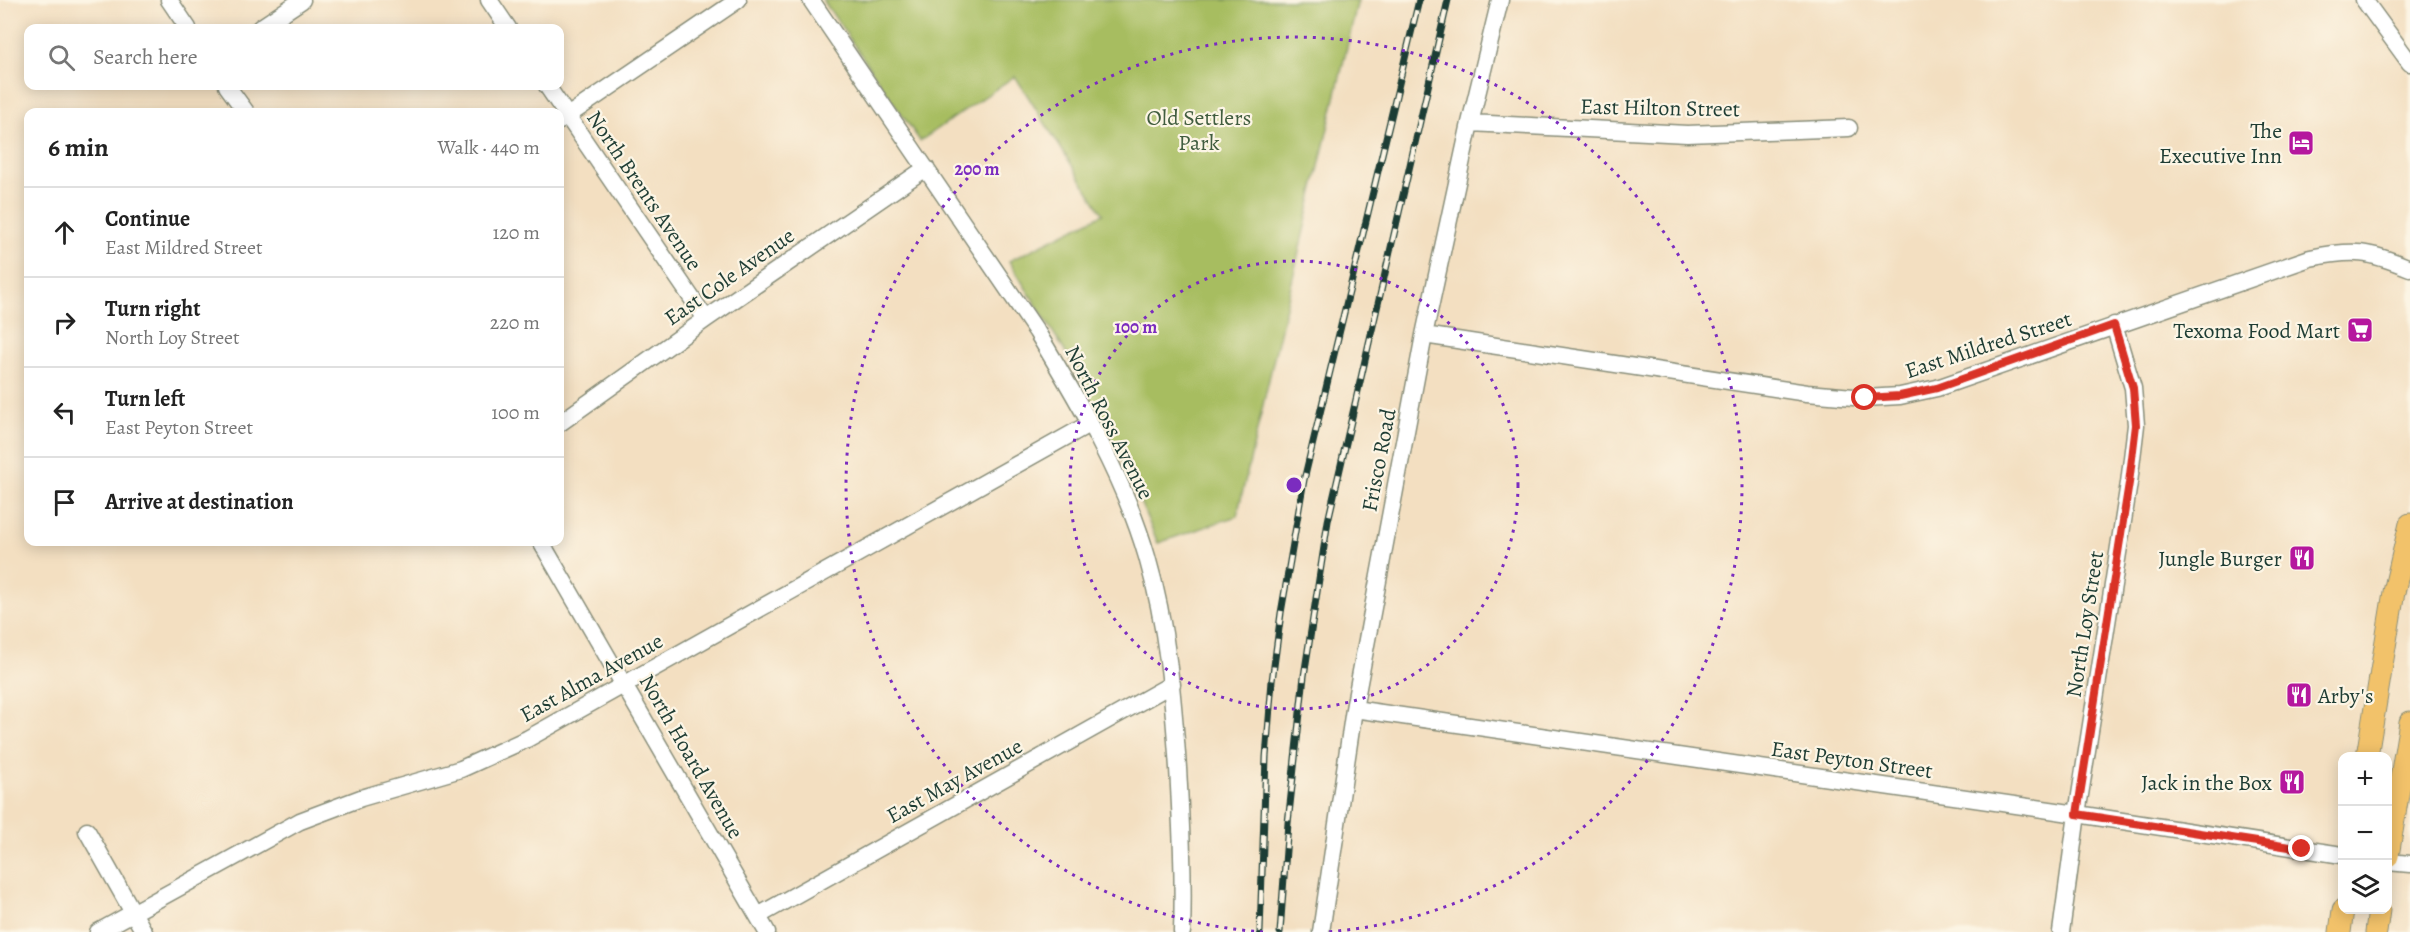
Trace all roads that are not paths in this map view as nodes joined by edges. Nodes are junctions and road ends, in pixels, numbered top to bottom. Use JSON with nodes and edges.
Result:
{"nodes":[{"id":1,"x":169,"y":0,"type":"edge"},
{"id":2,"x":302,"y":0,"type":"edge"},
{"id":3,"x":489,"y":0,"type":"edge"},
{"id":4,"x":738,"y":0,"type":"edge"},
{"id":5,"x":811,"y":0,"type":"edge"},
{"id":6,"x":1500,"y":0,"type":"edge"},
{"id":7,"x":2364,"y":0,"type":"edge"},
{"id":8,"x":185,"y":24,"type":"edge"},
{"id":9,"x":267,"y":24,"type":"edge"},
{"id":10,"x":505,"y":24,"type":"edge"},
{"id":11,"x":2410,"y":63,"type":"edge"},
{"id":12,"x":230,"y":90,"type":"edge"},
{"id":13,"x":549,"y":90,"type":"edge"},
{"id":14,"x":243,"y":108,"type":"edge"},
{"id":15,"x":558,"y":108,"type":"edge"},
{"id":16,"x":564,"y":119,"type":"edge"},
{"id":17,"x":1470,"y":123,"type":"junction"},
{"id":18,"x":1849,"y":128,"type":"dead end"},
{"id":19,"x":926,"y":168,"type":"junction"},
{"id":20,"x":2410,"y":268,"type":"edge"},
{"id":21,"x":706,"y":319,"type":"junction"},
{"id":22,"x":2114,"y":325,"type":"junction"},
{"id":23,"x":1424,"y":335,"type":"junction"},
{"id":24,"x":564,"y":420,"type":"edge"},
{"id":25,"x":1089,"y":424,"type":"junction"},
{"id":26,"x":2410,"y":524,"type":"edge"},
{"id":27,"x":543,"y":546,"type":"edge"},
{"id":28,"x":1172,"y":684,"type":"junction"},
{"id":29,"x":624,"y":685,"type":"junction"},
{"id":30,"x":1354,"y":709,"type":"junction"},
{"id":31,"x":2410,"y":722,"type":"edge"},
{"id":32,"x":2368,"y":752,"type":"edge"},
{"id":33,"x":2077,"y":814,"type":"junction"},
{"id":34,"x":87,"y":831,"type":"dead end"},
{"id":35,"x":2392,"y":831,"type":"edge"},
{"id":36,"x":2338,"y":854,"type":"edge"},
{"id":37,"x":2392,"y":862,"type":"edge"},
{"id":38,"x":2410,"y":864,"type":"edge"},
{"id":39,"x":133,"y":913,"type":"junction"},
{"id":40,"x":2342,"y":914,"type":"edge"},
{"id":41,"x":2378,"y":914,"type":"edge"},
{"id":42,"x":759,"y":916,"type":"junction"},
{"id":43,"x":98,"y":932,"type":"edge"},
{"id":44,"x":144,"y":932,"type":"edge"},
{"id":45,"x":767,"y":932,"type":"edge"},
{"id":46,"x":1182,"y":932,"type":"edge"},
{"id":47,"x":1321,"y":932,"type":"edge"},
{"id":48,"x":2061,"y":932,"type":"edge"},
{"id":49,"x":2340,"y":932,"type":"edge"},
{"id":50,"x":2376,"y":932,"type":"edge"}],
"edges":[{"from":1,"to":8,"type":"street"},
{"from":2,"to":9,"type":"street"},
{"from":3,"to":10,"type":"street"},
{"from":4,"to":16,"type":"street"},
{"from":5,"to":19,"type":"street","name":"North Ross Avenue"},
{"from":6,"to":17,"type":"street","name":"Frisco Road"},
{"from":7,"to":11,"type":"street"},
{"from":12,"to":14,"type":"street"},
{"from":13,"to":15,"type":"street","name":"North Brents Avenue"},
{"from":16,"to":21,"type":"street","name":"North Brents Avenue"},
{"from":17,"to":18,"type":"street","name":"East Hilton Street"},
{"from":17,"to":23,"type":"street","name":"Frisco Road"},
{"from":19,"to":21,"type":"street","name":"East Cole Avenue"},
{"from":19,"to":25,"type":"street","name":"North Ross Avenue"},
{"from":20,"to":22,"type":"street","name":"East Mildred Street"},
{"from":21,"to":24,"type":"street","name":"East Cole Avenue"},
{"from":22,"to":23,"type":"street","name":"East Mildred Street"},
{"from":22,"to":33,"type":"street","name":"North Loy Street"},
{"from":23,"to":30,"type":"street","name":"Frisco Road"},
{"from":25,"to":28,"type":"street","name":"North Ross Avenue"},
{"from":25,"to":29,"type":"street","name":"East Alma Avenue"},
{"from":26,"to":32,"type":"main road"},
{"from":27,"to":29,"type":"street","name":"North Hoard Avenue"},
{"from":28,"to":42,"type":"street","name":"East May Avenue"},
{"from":28,"to":46,"type":"street","name":"North Ross Avenue"},
{"from":29,"to":39,"type":"street","name":"East Alma Avenue"},
{"from":29,"to":42,"type":"street","name":"North Hoard Avenue"},
{"from":30,"to":33,"type":"street","name":"East Peyton Street"},
{"from":30,"to":47,"type":"street","name":"Frisco Road"},
{"from":31,"to":35,"type":"main road"},
{"from":33,"to":36,"type":"street","name":"East Peyton Street"},
{"from":33,"to":48,"type":"street","name":"North Loy Street"},
{"from":34,"to":39,"type":"street"},
{"from":37,"to":38,"type":"street"},
{"from":39,"to":43,"type":"street","name":"East Alma Avenue"},
{"from":39,"to":44,"type":"street"},
{"from":40,"to":49,"type":"main road"},
{"from":41,"to":50,"type":"main road"},
{"from":42,"to":45,"type":"street","name":"North Hoard Avenue"}]}
